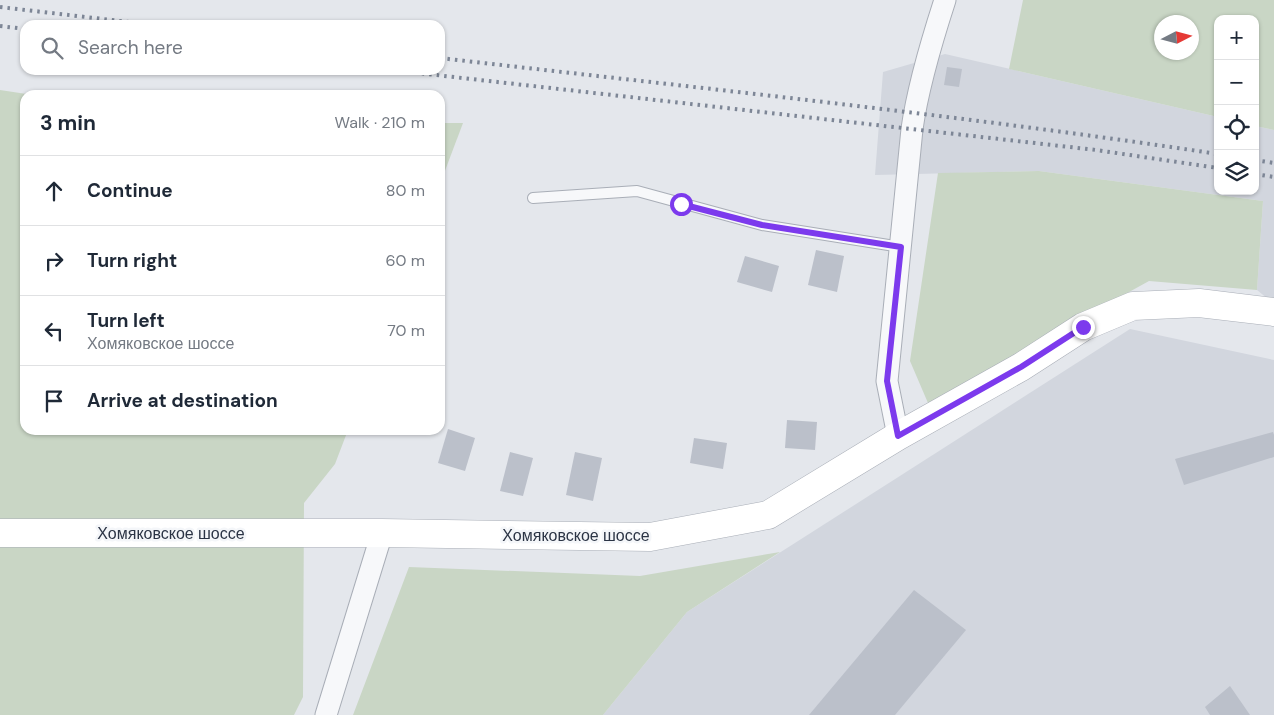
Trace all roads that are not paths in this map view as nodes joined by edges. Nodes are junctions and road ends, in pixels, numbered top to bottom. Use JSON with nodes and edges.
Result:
{"nodes":[{"id":1,"x":945,"y":0,"type":"edge"},
{"id":2,"x":533,"y":198,"type":"dead end"},
{"id":3,"x":901,"y":247,"type":"junction"},
{"id":4,"x":1274,"y":312,"type":"edge"},
{"id":5,"x":898,"y":436,"type":"junction"},
{"id":6,"x":0,"y":533,"type":"edge"},
{"id":7,"x":382,"y":533,"type":"junction"},
{"id":8,"x":326,"y":715,"type":"edge"}],
"edges":[{"from":1,"to":3,"type":"street"},
{"from":2,"to":3,"type":"lane"},
{"from":3,"to":5,"type":"street"},
{"from":4,"to":5,"type":"street","name":"Хомяковское шоссе"},
{"from":5,"to":7,"type":"street","name":"Хомяковское шоссе"},
{"from":6,"to":7,"type":"street","name":"Хомяковское шоссе"},
{"from":7,"to":8,"type":"street"}]}
